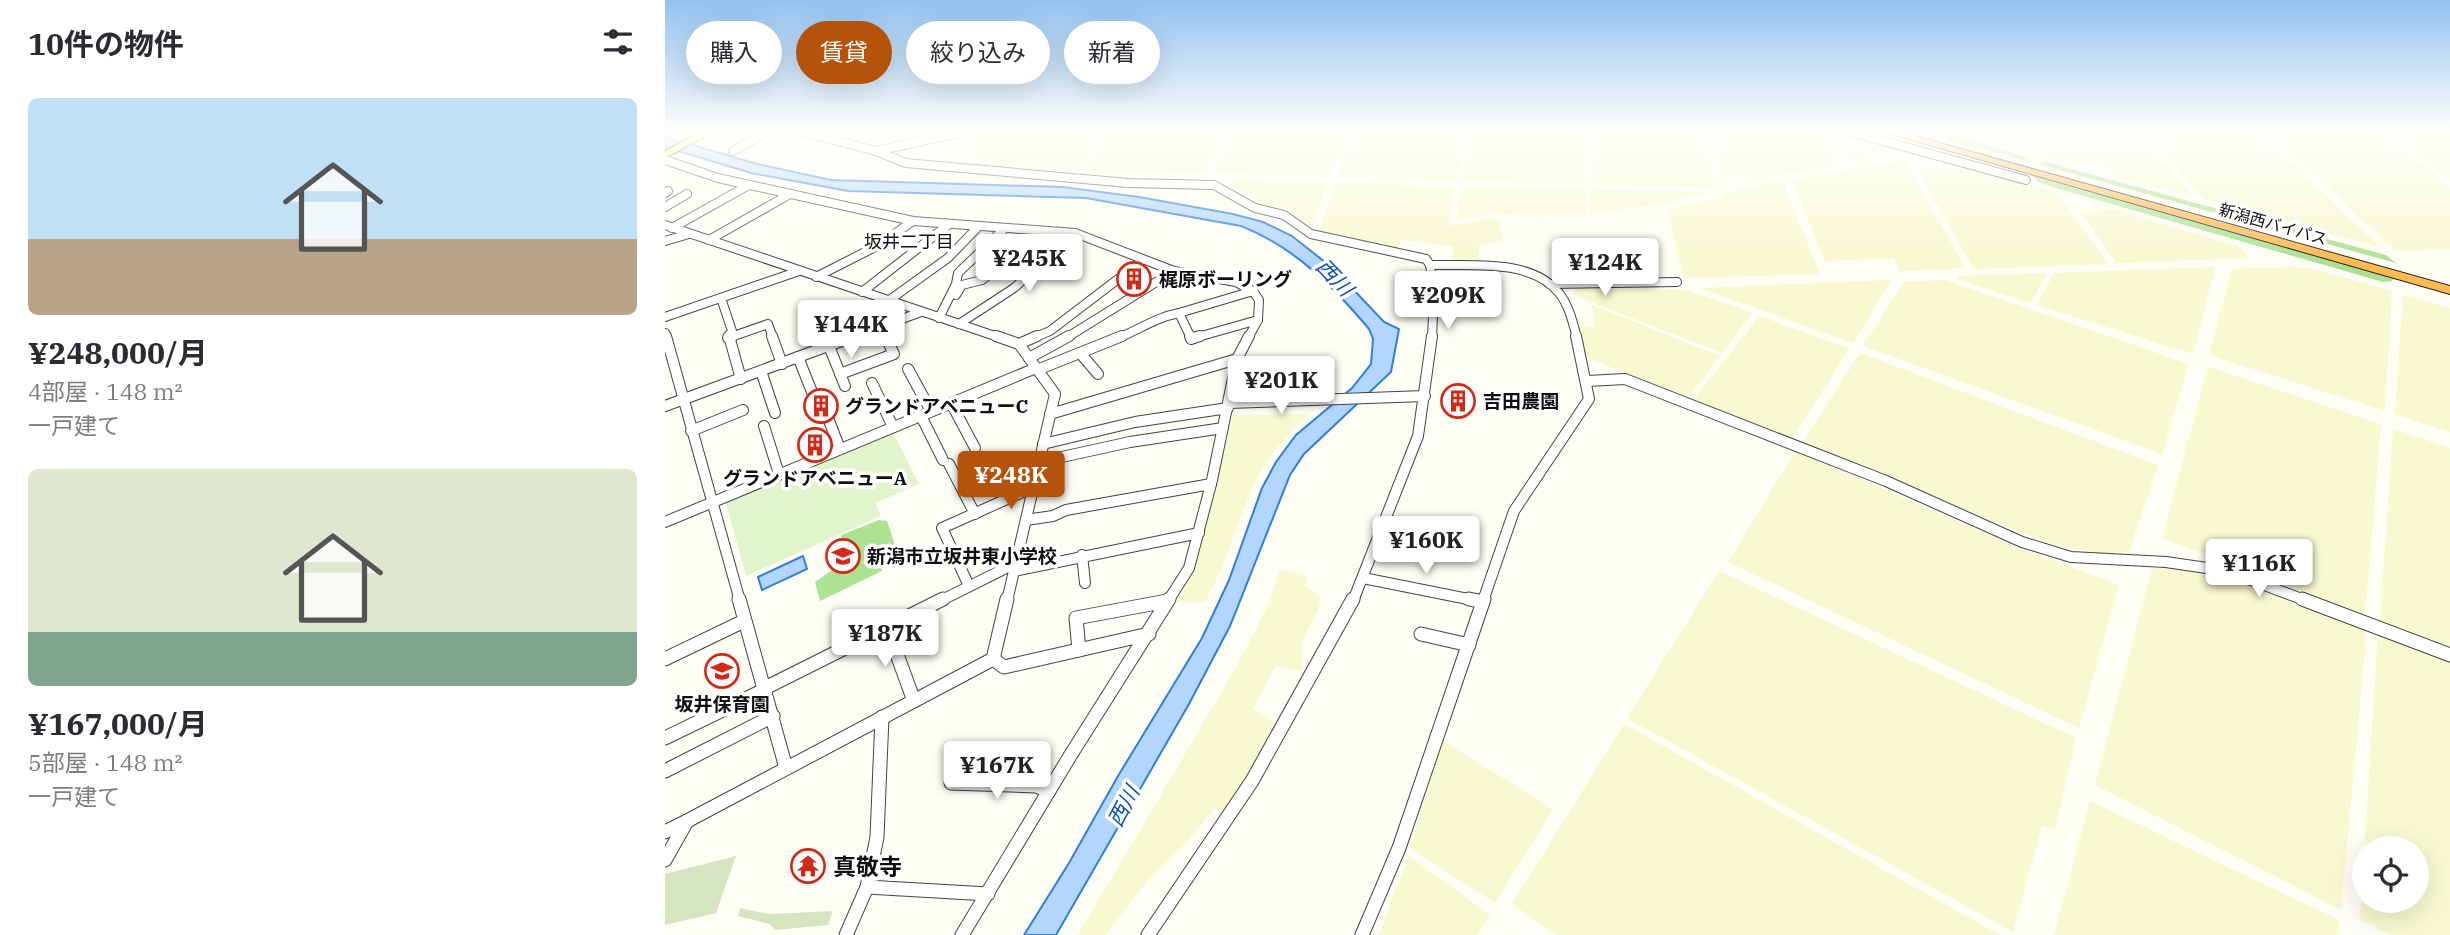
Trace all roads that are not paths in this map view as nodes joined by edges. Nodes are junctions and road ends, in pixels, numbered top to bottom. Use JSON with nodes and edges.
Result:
{"nodes":[{"id":1,"x":710,"y":175,"type":"edge"},
{"id":2,"x":1023,"y":175,"type":"edge"},
{"id":3,"x":2006,"y":175,"type":"edge"},
{"id":4,"x":2040,"y":175,"type":"edge"},
{"id":5,"x":2060,"y":175,"type":"edge"},
{"id":6,"x":2026,"y":180,"type":"dead end"},
{"id":7,"x":749,"y":185,"type":"junction"},
{"id":8,"x":687,"y":194,"type":"dead end"},
{"id":9,"x":790,"y":194,"type":"junction"},
{"id":10,"x":665,"y":207,"type":"edge"},
{"id":11,"x":913,"y":221,"type":"junction"},
{"id":12,"x":948,"y":225,"type":"junction"},
{"id":13,"x":669,"y":226,"type":"edge"},
{"id":14,"x":977,"y":228,"type":"junction"},
{"id":15,"x":1003,"y":230,"type":"junction"},
{"id":16,"x":1075,"y":233,"type":"junction"},
{"id":17,"x":690,"y":234,"type":"junction"},
{"id":18,"x":709,"y":240,"type":"junction"},
{"id":19,"x":665,"y":241,"type":"edge"},
{"id":20,"x":1143,"y":260,"type":"junction"},
{"id":21,"x":1005,"y":263,"type":"dead end"},
{"id":22,"x":1430,"y":265,"type":"junction"},
{"id":23,"x":799,"y":271,"type":"junction"},
{"id":24,"x":1174,"y":271,"type":"junction"},
{"id":25,"x":816,"y":277,"type":"junction"},
{"id":26,"x":1677,"y":282,"type":"dead end"},
{"id":27,"x":1548,"y":284,"type":"junction"},
{"id":28,"x":2450,"y":284,"type":"edge"},
{"id":29,"x":2450,"y":290,"type":"edge"},
{"id":30,"x":1253,"y":291,"type":"junction"},
{"id":31,"x":862,"y":292,"type":"junction"},
{"id":32,"x":721,"y":298,"type":"junction"},
{"id":33,"x":888,"y":301,"type":"junction"},
{"id":34,"x":809,"y":308,"type":"dead end"},
{"id":35,"x":921,"y":312,"type":"junction"},
{"id":36,"x":1179,"y":313,"type":"junction"},
{"id":37,"x":665,"y":317,"type":"edge"},
{"id":38,"x":941,"y":319,"type":"junction"},
{"id":39,"x":1258,"y":320,"type":"junction"},
{"id":40,"x":959,"y":324,"type":"junction"},
{"id":41,"x":880,"y":327,"type":"junction"},
{"id":42,"x":665,"y":333,"type":"edge"},
{"id":43,"x":728,"y":338,"type":"junction"},
{"id":44,"x":1019,"y":344,"type":"junction"},
{"id":45,"x":828,"y":346,"type":"junction"},
{"id":46,"x":1080,"y":353,"type":"junction"},
{"id":47,"x":798,"y":357,"type":"junction"},
{"id":48,"x":1028,"y":358,"type":"junction"},
{"id":49,"x":1237,"y":359,"type":"junction"},
{"id":50,"x":782,"y":363,"type":"junction"},
{"id":51,"x":908,"y":369,"type":"dead end"},
{"id":52,"x":1036,"y":369,"type":"junction"},
{"id":53,"x":761,"y":371,"type":"junction"},
{"id":54,"x":840,"y":374,"type":"junction"},
{"id":55,"x":1098,"y":374,"type":"dead end"},
{"id":56,"x":741,"y":379,"type":"junction"},
{"id":57,"x":1587,"y":381,"type":"junction"},
{"id":58,"x":872,"y":383,"type":"dead end"},
{"id":59,"x":845,"y":386,"type":"dead end"},
{"id":60,"x":1425,"y":396,"type":"junction"},
{"id":61,"x":814,"y":397,"type":"dead end"},
{"id":62,"x":684,"y":400,"type":"junction"},
{"id":63,"x":951,"y":403,"type":"junction"},
{"id":64,"x":1229,"y":405,"type":"junction"},
{"id":65,"x":665,"y":406,"type":"edge"},
{"id":66,"x":743,"y":410,"type":"dead end"},
{"id":67,"x":775,"y":413,"type":"dead end"},
{"id":68,"x":826,"y":413,"type":"dead end"},
{"id":69,"x":926,"y":414,"type":"junction"},
{"id":70,"x":1050,"y":414,"type":"junction"},
{"id":71,"x":764,"y":426,"type":"dead end"},
{"id":72,"x":893,"y":427,"type":"junction"},
{"id":73,"x":1223,"y":428,"type":"junction"},
{"id":74,"x":691,"y":431,"type":"junction"},
{"id":75,"x":1043,"y":444,"type":"junction"},
{"id":76,"x":975,"y":448,"type":"dead end"},
{"id":77,"x":840,"y":449,"type":"junction"},
{"id":78,"x":1039,"y":462,"type":"junction"},
{"id":79,"x":779,"y":474,"type":"junction"},
{"id":80,"x":1211,"y":484,"type":"junction"},
{"id":81,"x":1034,"y":487,"type":"junction"},
{"id":82,"x":712,"y":502,"type":"junction"},
{"id":83,"x":975,"y":514,"type":"junction"},
{"id":84,"x":1026,"y":520,"type":"junction"},
{"id":85,"x":665,"y":522,"type":"edge"},
{"id":86,"x":1199,"y":533,"type":"junction"},
{"id":87,"x":1082,"y":555,"type":"junction"},
{"id":88,"x":1015,"y":567,"type":"junction"},
{"id":89,"x":1363,"y":578,"type":"junction"},
{"id":90,"x":1085,"y":583,"type":"dead end"},
{"id":91,"x":969,"y":586,"type":"junction"},
{"id":92,"x":1167,"y":601,"type":"junction"},
{"id":93,"x":1483,"y":602,"type":"junction"},
{"id":94,"x":744,"y":621,"type":"junction"},
{"id":95,"x":887,"y":627,"type":"junction"},
{"id":96,"x":1149,"y":634,"type":"junction"},
{"id":97,"x":1421,"y":634,"type":"dead end"},
{"id":98,"x":1469,"y":645,"type":"junction"},
{"id":99,"x":1079,"y":650,"type":"junction"},
{"id":100,"x":666,"y":655,"type":"edge"},
{"id":101,"x":2450,"y":656,"type":"edge"},
{"id":102,"x":993,"y":659,"type":"junction"},
{"id":103,"x":766,"y":688,"type":"junction"},
{"id":104,"x":913,"y":701,"type":"junction"},
{"id":105,"x":773,"y":716,"type":"junction"},
{"id":106,"x":882,"y":718,"type":"junction"},
{"id":107,"x":665,"y":738,"type":"edge"},
{"id":108,"x":786,"y":768,"type":"junction"},
{"id":109,"x":665,"y":771,"type":"edge"},
{"id":110,"x":951,"y":783,"type":"dead end"},
{"id":111,"x":1049,"y":791,"type":"junction"},
{"id":112,"x":687,"y":821,"type":"junction"},
{"id":113,"x":665,"y":832,"type":"edge"},
{"id":114,"x":665,"y":860,"type":"edge"},
{"id":115,"x":867,"y":887,"type":"junction"},
{"id":116,"x":988,"y":894,"type":"junction"},
{"id":117,"x":846,"y":935,"type":"edge"},
{"id":118,"x":963,"y":935,"type":"edge"},
{"id":119,"x":1148,"y":935,"type":"edge"},
{"id":120,"x":1362,"y":935,"type":"edge"}],
"edges":[{"from":1,"to":7,"type":"street"},
{"from":2,"to":22,"type":"street"},
{"from":3,"to":6,"type":"street"},
{"from":4,"to":29,"type":"highway","name":"新潟西バイパス"},
{"from":5,"to":28,"type":"highway","name":"新潟西バイパス"},
{"from":7,"to":9,"type":"street"},
{"from":7,"to":13,"type":"street"},
{"from":8,"to":10,"type":"street"},
{"from":9,"to":11,"type":"street"},
{"from":9,"to":18,"type":"street"},
{"from":11,"to":12,"type":"street"},
{"from":11,"to":25,"type":"street"},
{"from":12,"to":14,"type":"street"},
{"from":12,"to":31,"type":"street"},
{"from":13,"to":17,"type":"street"},
{"from":14,"to":15,"type":"street"},
{"from":14,"to":33,"type":"street"},
{"from":15,"to":16,"type":"street"},
{"from":15,"to":38,"type":"street"},
{"from":16,"to":20,"type":"street"},
{"from":16,"to":40,"type":"street"},
{"from":17,"to":18,"type":"street"},
{"from":17,"to":19,"type":"street"},
{"from":18,"to":23,"type":"street"},
{"from":20,"to":24,"type":"street"},
{"from":20,"to":44,"type":"street"},
{"from":21,"to":38,"type":"street"},
{"from":22,"to":27,"type":"street"},
{"from":22,"to":60,"type":"street"},
{"from":23,"to":25,"type":"street"},
{"from":23,"to":32,"type":"street"},
{"from":24,"to":30,"type":"street"},
{"from":24,"to":48,"type":"street"},
{"from":25,"to":31,"type":"street"},
{"from":26,"to":27,"type":"street"},
{"from":27,"to":57,"type":"street"},
{"from":30,"to":36,"type":"street"},
{"from":30,"to":39,"type":"street"},
{"from":31,"to":33,"type":"street"},
{"from":32,"to":37,"type":"street"},
{"from":32,"to":43,"type":"street"},
{"from":33,"to":35,"type":"street"},
{"from":34,"to":45,"type":"street"},
{"from":35,"to":38,"type":"street"},
{"from":35,"to":41,"type":"street"},
{"from":36,"to":39,"type":"street"},
{"from":36,"to":46,"type":"street"},
{"from":38,"to":40,"type":"street"},
{"from":39,"to":49,"type":"street"},
{"from":40,"to":44,"type":"street"},
{"from":41,"to":45,"type":"street"},
{"from":41,"to":54,"type":"street"},
{"from":42,"to":62,"type":"street"},
{"from":43,"to":50,"type":"street"},
{"from":43,"to":56,"type":"street"},
{"from":44,"to":48,"type":"street"},
{"from":45,"to":47,"type":"street"},
{"from":45,"to":54,"type":"street"},
{"from":46,"to":52,"type":"street"},
{"from":46,"to":55,"type":"street"},
{"from":47,"to":50,"type":"street"},
{"from":47,"to":61,"type":"street"},
{"from":48,"to":52,"type":"street"},
{"from":49,"to":64,"type":"street"},
{"from":49,"to":70,"type":"street"},
{"from":50,"to":53,"type":"street"},
{"from":51,"to":69,"type":"street"},
{"from":52,"to":63,"type":"street"},
{"from":52,"to":70,"type":"street"},
{"from":53,"to":56,"type":"street"},
{"from":53,"to":67,"type":"street"},
{"from":54,"to":59,"type":"street"},
{"from":56,"to":62,"type":"street"},
{"from":57,"to":93,"type":"street"},
{"from":57,"to":101,"type":"street"},
{"from":58,"to":72,"type":"street"},
{"from":60,"to":64,"type":"street"},
{"from":60,"to":89,"type":"street"},
{"from":62,"to":65,"type":"street"},
{"from":62,"to":74,"type":"street"},
{"from":63,"to":69,"type":"street"},
{"from":63,"to":76,"type":"street"},
{"from":64,"to":73,"type":"street"},
{"from":64,"to":75,"type":"street"},
{"from":66,"to":74,"type":"street"},
{"from":68,"to":77,"type":"street"},
{"from":69,"to":72,"type":"street"},
{"from":69,"to":83,"type":"street"},
{"from":70,"to":75,"type":"street"},
{"from":71,"to":79,"type":"street"},
{"from":72,"to":77,"type":"street"},
{"from":73,"to":78,"type":"street"},
{"from":73,"to":80,"type":"street"},
{"from":74,"to":82,"type":"street"},
{"from":75,"to":78,"type":"street"},
{"from":77,"to":79,"type":"street"},
{"from":78,"to":81,"type":"street"},
{"from":79,"to":82,"type":"street"},
{"from":80,"to":84,"type":"street"},
{"from":80,"to":86,"type":"street"},
{"from":81,"to":83,"type":"street"},
{"from":81,"to":84,"type":"street"},
{"from":82,"to":85,"type":"street"},
{"from":82,"to":94,"type":"street"},
{"from":83,"to":91,"type":"street"},
{"from":84,"to":88,"type":"street"},
{"from":86,"to":87,"type":"street"},
{"from":86,"to":92,"type":"street"},
{"from":87,"to":88,"type":"street"},
{"from":87,"to":90,"type":"street"},
{"from":88,"to":91,"type":"street"},
{"from":88,"to":102,"type":"street"},
{"from":89,"to":93,"type":"street"},
{"from":89,"to":119,"type":"street"},
{"from":91,"to":95,"type":"street"},
{"from":92,"to":96,"type":"street"},
{"from":92,"to":99,"type":"street"},
{"from":93,"to":98,"type":"street"},
{"from":94,"to":100,"type":"street"},
{"from":94,"to":103,"type":"street"},
{"from":95,"to":103,"type":"street"},
{"from":95,"to":104,"type":"street"},
{"from":96,"to":99,"type":"street"},
{"from":96,"to":111,"type":"street"},
{"from":97,"to":98,"type":"street"},
{"from":98,"to":120,"type":"street"},
{"from":99,"to":102,"type":"street"},
{"from":102,"to":104,"type":"street"},
{"from":103,"to":105,"type":"street"},
{"from":103,"to":107,"type":"street"},
{"from":104,"to":106,"type":"street"},
{"from":105,"to":108,"type":"street"},
{"from":105,"to":109,"type":"street"},
{"from":106,"to":108,"type":"street"},
{"from":106,"to":115,"type":"street"},
{"from":108,"to":112,"type":"street"},
{"from":110,"to":111,"type":"street"},
{"from":111,"to":116,"type":"street"},
{"from":112,"to":113,"type":"street"},
{"from":112,"to":114,"type":"street"},
{"from":115,"to":116,"type":"street"},
{"from":115,"to":117,"type":"street"},
{"from":116,"to":118,"type":"street"}]}
